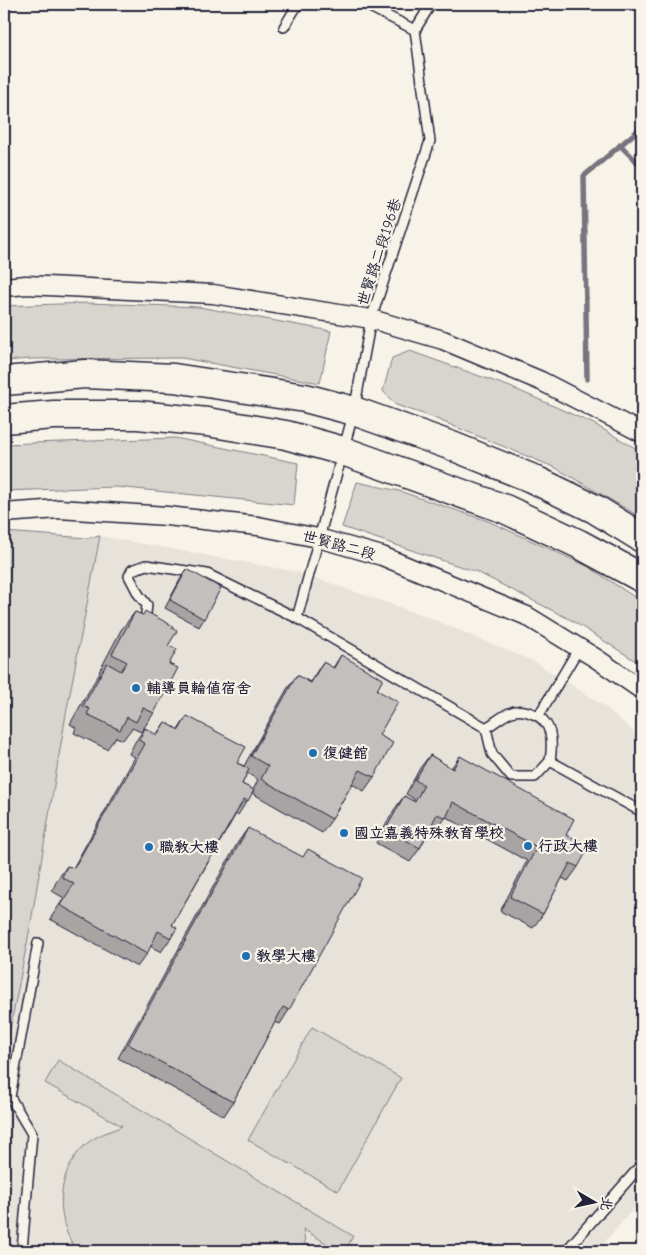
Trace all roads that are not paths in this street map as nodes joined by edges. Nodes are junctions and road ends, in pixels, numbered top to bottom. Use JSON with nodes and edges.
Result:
{"nodes":[{"id":1,"x":298,"y":4,"type":"edge"},
{"id":2,"x":364,"y":4,"type":"edge"},
{"id":3,"x":431,"y":4,"type":"edge"},
{"id":4,"x":284,"y":27,"type":"dead end"},
{"id":5,"x":415,"y":30,"type":"junction"},
{"id":6,"x":4,"y":287,"type":"edge"},
{"id":7,"x":371,"y":319,"type":"junction"},
{"id":8,"x":4,"y":381,"type":"edge"},
{"id":9,"x":354,"y":411,"type":"junction"},
{"id":10,"x":4,"y":419,"type":"edge"},
{"id":11,"x":642,"y":434,"type":"edge"},
{"id":12,"x":343,"y":451,"type":"junction"},
{"id":13,"x":4,"y":513,"type":"edge"},
{"id":14,"x":318,"y":538,"type":"junction"},
{"id":15,"x":642,"y":538,"type":"edge"},
{"id":16,"x":642,"y":578,"type":"edge"},
{"id":17,"x":296,"y":618,"type":"junction"},
{"id":18,"x":145,"y":621,"type":"edge"},
{"id":19,"x":579,"y":648,"type":"junction"},
{"id":20,"x":642,"y":690,"type":"edge"},
{"id":21,"x":539,"y":715,"type":"junction"},
{"id":22,"x":486,"y":728,"type":"junction"},
{"id":23,"x":550,"y":761,"type":"junction"},
{"id":24,"x":642,"y":811,"type":"edge"},
{"id":25,"x":38,"y":943,"type":"dead end"},
{"id":26,"x":642,"y":1164,"type":"edge"},
{"id":27,"x":25,"y":1251,"type":"edge"},
{"id":28,"x":566,"y":1251,"type":"edge"}],
"edges":[{"from":1,"to":4,"type":"lane"},
{"from":2,"to":5,"type":"lane"},
{"from":3,"to":5,"type":"lane"},
{"from":5,"to":7,"type":"lane","name":"世賢路二段196巷"},
{"from":6,"to":7,"type":"street"},
{"from":7,"to":9,"type":"lane","name":"世賢路二段196巷"},
{"from":7,"to":11,"type":"street"},
{"from":8,"to":9,"type":"main road"},
{"from":9,"to":12,"type":"lane","name":"世賢路二段196巷"},
{"from":9,"to":15,"type":"main road"},
{"from":10,"to":12,"type":"main road"},
{"from":12,"to":14,"type":"lane","name":"世賢路二段196巷"},
{"from":12,"to":16,"type":"main road"},
{"from":13,"to":14,"type":"street","name":"世賢路二段"},
{"from":14,"to":17,"type":"lane","name":"世賢路二段196巷"},
{"from":14,"to":19,"type":"street","name":"世賢路二段"},
{"from":17,"to":18,"type":"lane"},
{"from":17,"to":22,"type":"lane"},
{"from":19,"to":20,"type":"street","name":"世賢路二段"},
{"from":19,"to":21,"type":"lane"},
{"from":21,"to":22,"type":"lane"},
{"from":21,"to":23,"type":"lane"},
{"from":22,"to":23,"type":"lane"},
{"from":23,"to":24,"type":"lane"},
{"from":25,"to":27,"type":"lane"},
{"from":26,"to":28,"type":"lane"}]}
